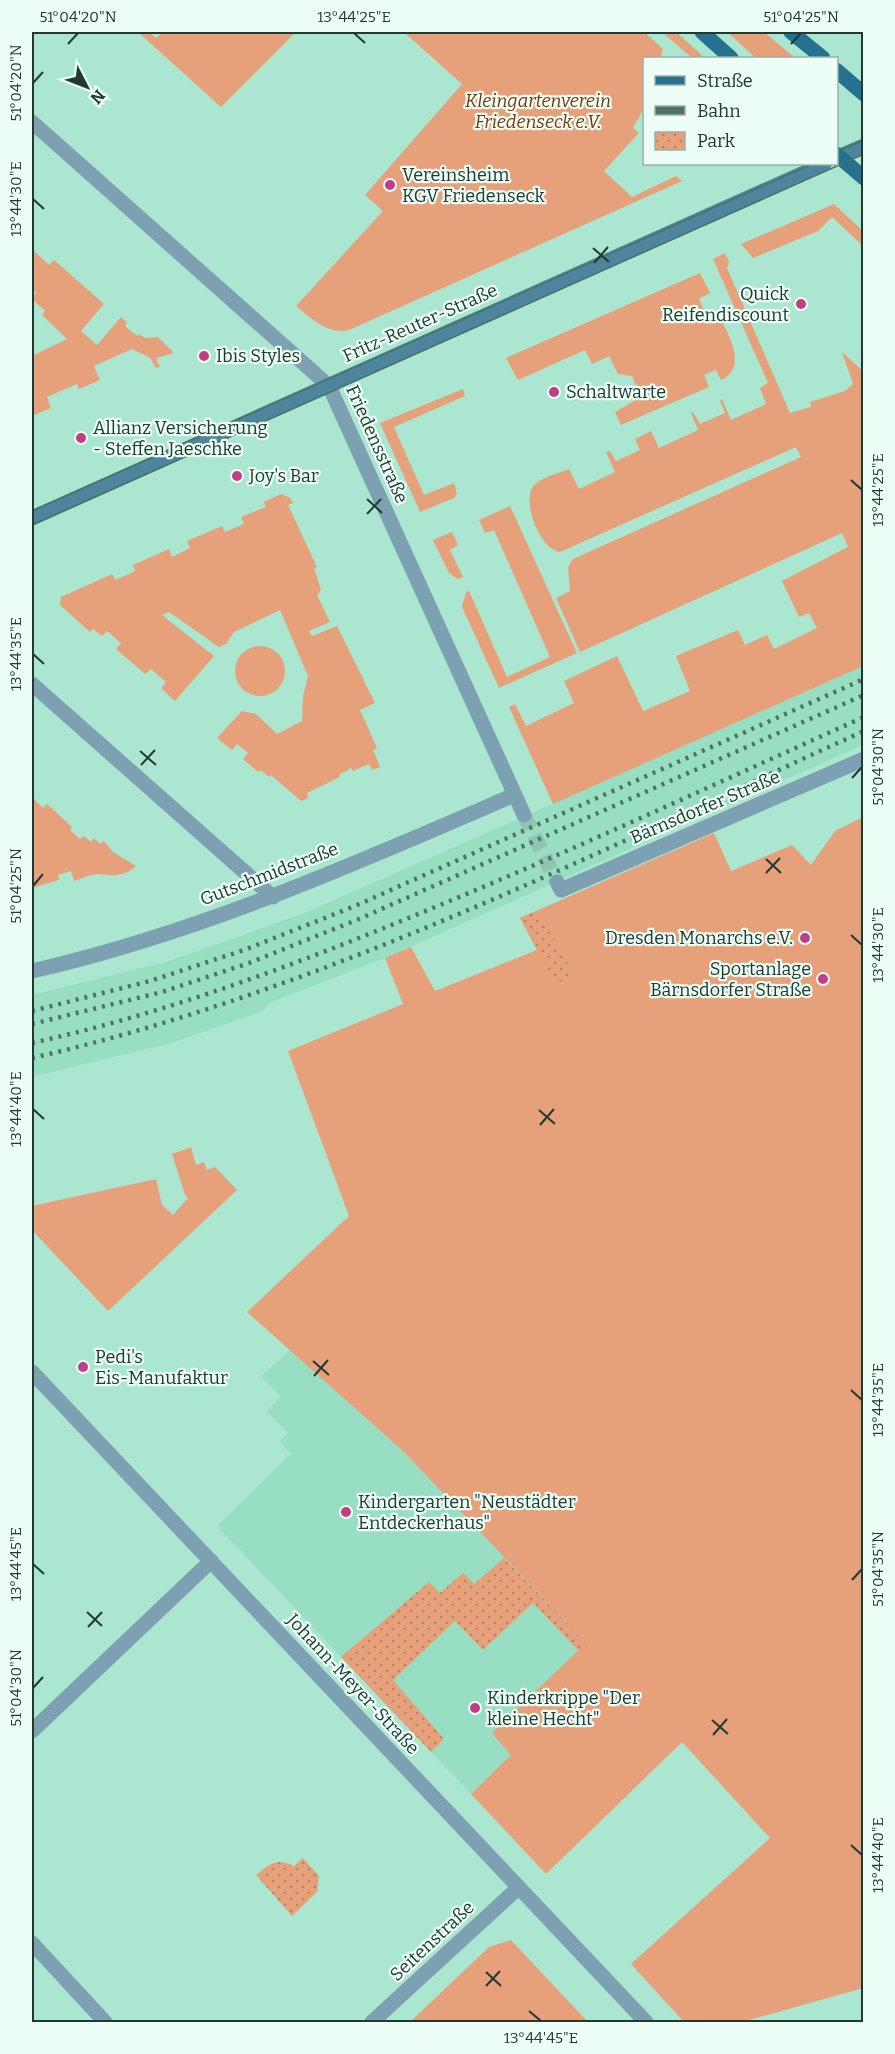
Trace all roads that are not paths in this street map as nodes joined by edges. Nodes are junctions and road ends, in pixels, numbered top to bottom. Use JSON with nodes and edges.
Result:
{"nodes":[{"id":1,"x":702,"y":32,"type":"edge"},
{"id":2,"x":791,"y":32,"type":"edge"},
{"id":3,"x":730,"y":57,"type":"edge"},
{"id":4,"x":822,"y":57,"type":"edge"},
{"id":5,"x":838,"y":71,"type":"edge"},
{"id":6,"x":864,"y":94,"type":"edge"},
{"id":7,"x":32,"y":122,"type":"edge"},
{"id":8,"x":864,"y":146,"type":"edge"},
{"id":9,"x":838,"y":156,"type":"edge"},
{"id":10,"x":822,"y":165,"type":"edge"},
{"id":11,"x":864,"y":178,"type":"edge"},
{"id":12,"x":329,"y":386,"type":"junction"},
{"id":13,"x":32,"y":518,"type":"edge"},
{"id":14,"x":32,"y":684,"type":"edge"},
{"id":15,"x":864,"y":759,"type":"edge"},
{"id":16,"x":514,"y":795,"type":"junction"},
{"id":17,"x":524,"y":815,"type":"tunnel mouth"},
{"id":18,"x":559,"y":886,"type":"dead end"},
{"id":19,"x":273,"y":897,"type":"junction"},
{"id":20,"x":32,"y":971,"type":"edge"},
{"id":21,"x":32,"y":1372,"type":"edge"},
{"id":22,"x":211,"y":1562,"type":"junction"},
{"id":23,"x":32,"y":1731,"type":"edge"},
{"id":24,"x":518,"y":1888,"type":"junction"},
{"id":25,"x":32,"y":1943,"type":"edge"},
{"id":26,"x":105,"y":2022,"type":"edge"},
{"id":27,"x":372,"y":2022,"type":"edge"},
{"id":28,"x":646,"y":2022,"type":"edge"}],
"edges":[{"from":1,"to":3,"type":"main road"},
{"from":2,"to":4,"type":"main road"},
{"from":5,"to":6,"type":"main road"},
{"from":7,"to":12,"type":"street","name":"Friedensstraße"},
{"from":8,"to":9,"type":"main road"},
{"from":9,"to":11,"type":"main road"},
{"from":10,"to":12,"type":"main road","name":"Fritz-Reuter-Straße"},
{"from":12,"to":13,"type":"main road","name":"Fritz-Reuter-Straße"},
{"from":12,"to":16,"type":"street","name":"Friedensstraße"},
{"from":14,"to":19,"type":"street"},
{"from":15,"to":18,"type":"street","name":"Bärnsdorfer Straße"},
{"from":16,"to":17,"type":"street","name":"Friedensstraße"},
{"from":16,"to":19,"type":"street","name":"Gutschmidstraße"},
{"from":19,"to":20,"type":"street","name":"Gutschmidstraße"},
{"from":21,"to":22,"type":"street","name":"Johann-Meyer-Straße"},
{"from":22,"to":23,"type":"street"},
{"from":22,"to":24,"type":"street","name":"Johann-Meyer-Straße"},
{"from":24,"to":27,"type":"street","name":"Seitenstraße"},
{"from":24,"to":28,"type":"street","name":"Johann-Meyer-Straße"},
{"from":25,"to":26,"type":"street"}]}
